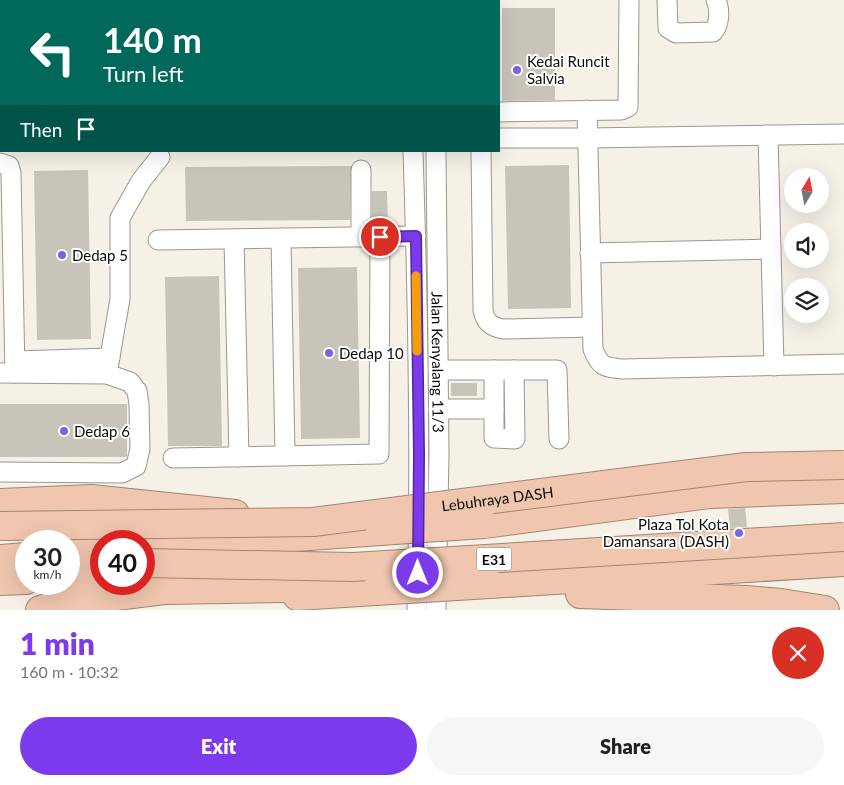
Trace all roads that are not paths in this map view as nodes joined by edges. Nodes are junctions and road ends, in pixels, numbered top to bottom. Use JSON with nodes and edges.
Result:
{"nodes":[{"id":1,"x":629,"y":0,"type":"edge"},
{"id":2,"x":667,"y":0,"type":"edge"},
{"id":3,"x":716,"y":0,"type":"edge"},
{"id":4,"x":587,"y":110,"type":"junction"},
{"id":5,"x":611,"y":110,"type":"junction"},
{"id":6,"x":500,"y":112,"type":"edge"},
{"id":7,"x":844,"y":134,"type":"edge"},
{"id":8,"x":768,"y":135,"type":"junction"},
{"id":9,"x":500,"y":138,"type":"edge"},
{"id":10,"x":588,"y":138,"type":"junction"},
{"id":11,"x":614,"y":138,"type":"junction"},
{"id":12,"x":413,"y":152,"type":"edge"},
{"id":13,"x":436,"y":152,"type":"edge"},
{"id":14,"x":480,"y":152,"type":"edge"},
{"id":15,"x":160,"y":157,"type":"dead end"},
{"id":16,"x":0,"y":163,"type":"edge"},
{"id":17,"x":361,"y":170,"type":"dead end"},
{"id":18,"x":416,"y":236,"type":"junction"},
{"id":19,"x":370,"y":237,"type":"junction"},
{"id":20,"x":280,"y":238,"type":"junction"},
{"id":21,"x":234,"y":239,"type":"junction"},
{"id":22,"x":158,"y":240,"type":"dead end"},
{"id":23,"x":771,"y":249,"type":"junction"},
{"id":24,"x":590,"y":253,"type":"junction"},
{"id":25,"x":6,"y":261,"type":"edge"},
{"id":26,"x":436,"y":272,"type":"junction"},
{"id":27,"x":416,"y":273,"type":"junction"},
{"id":28,"x":592,"y":328,"type":"junction"},
{"id":29,"x":844,"y":364,"type":"edge"},
{"id":30,"x":108,"y":366,"type":"junction"},
{"id":31,"x":774,"y":366,"type":"junction"},
{"id":32,"x":10,"y":369,"type":"edge"},
{"id":33,"x":438,"y":370,"type":"junction"},
{"id":34,"x":494,"y":370,"type":"junction"},
{"id":35,"x":514,"y":370,"type":"junction"},
{"id":36,"x":438,"y":409,"type":"junction"},
{"id":37,"x":494,"y":409,"type":"junction"},
{"id":38,"x":559,"y":439,"type":"dead end"},
{"id":39,"x":285,"y":456,"type":"junction"},
{"id":40,"x":239,"y":457,"type":"junction"},
{"id":41,"x":173,"y":458,"type":"dead end"},
{"id":42,"x":844,"y":465,"type":"edge"},
{"id":43,"x":0,"y":472,"type":"edge"},
{"id":44,"x":844,"y":490,"type":"edge"},
{"id":45,"x":0,"y":503,"type":"edge"},
{"id":46,"x":313,"y":522,"type":"junction"},
{"id":47,"x":0,"y":526,"type":"edge"},
{"id":48,"x":844,"y":528,"type":"edge"},
{"id":49,"x":844,"y":537,"type":"edge"},
{"id":50,"x":155,"y":547,"type":"edge"},
{"id":51,"x":15,"y":558,"type":"edge"},
{"id":52,"x":0,"y":559,"type":"edge"},
{"id":53,"x":844,"y":562,"type":"edge"},
{"id":54,"x":0,"y":563,"type":"edge"},
{"id":55,"x":15,"y":563,"type":"edge"},
{"id":56,"x":155,"y":563,"type":"edge"},
{"id":57,"x":363,"y":565,"type":"junction"},
{"id":58,"x":427,"y":573,"type":"junction"},
{"id":59,"x":155,"y":575,"type":"edge"},
{"id":60,"x":15,"y":580,"type":"edge"},
{"id":61,"x":0,"y":581,"type":"edge"},
{"id":62,"x":539,"y":581,"type":"junction"},
{"id":63,"x":40,"y":610,"type":"edge"},
{"id":64,"x":82,"y":610,"type":"edge"},
{"id":65,"x":417,"y":610,"type":"edge"},
{"id":66,"x":436,"y":610,"type":"edge"},
{"id":67,"x":825,"y":610,"type":"edge"}],
"edges":[{"from":1,"to":5,"type":"street"},
{"from":2,"to":3,"type":"street"},
{"from":4,"to":5,"type":"street"},
{"from":4,"to":6,"type":"street"},
{"from":4,"to":10,"type":"street"},
{"from":5,"to":11,"type":"street"},
{"from":7,"to":8,"type":"street"},
{"from":8,"to":11,"type":"street"},
{"from":8,"to":23,"type":"street"},
{"from":9,"to":10,"type":"street"},
{"from":10,"to":11,"type":"street"},
{"from":10,"to":24,"type":"street"},
{"from":12,"to":18,"type":"street","name":"Jalan Kenyalang 11/3"},
{"from":13,"to":26,"type":"street","name":"Jalan Kenyalang 11/3"},
{"from":14,"to":28,"type":"street"},
{"from":15,"to":30,"type":"street"},
{"from":16,"to":25,"type":"street"},
{"from":17,"to":19,"type":"street"},
{"from":18,"to":19,"type":"street"},
{"from":18,"to":27,"type":"street","name":"Jalan Kenyalang 11/3"},
{"from":19,"to":20,"type":"street"},
{"from":19,"to":39,"type":"street"},
{"from":20,"to":21,"type":"street"},
{"from":20,"to":39,"type":"street"},
{"from":21,"to":22,"type":"street"},
{"from":21,"to":40,"type":"street"},
{"from":23,"to":24,"type":"street"},
{"from":23,"to":31,"type":"street"},
{"from":24,"to":28,"type":"street"},
{"from":25,"to":32,"type":"street"},
{"from":26,"to":27,"type":"street"},
{"from":26,"to":33,"type":"street","name":"Jalan Kenyalang 11/3"},
{"from":27,"to":58,"type":"street","name":"Jalan Kenyalang 11/3"},
{"from":28,"to":31,"type":"street"},
{"from":29,"to":31,"type":"street"},
{"from":30,"to":32,"type":"street"},
{"from":30,"to":43,"type":"street"},
{"from":33,"to":34,"type":"street"},
{"from":33,"to":36,"type":"street","name":"Jalan Kenyalang 11/3"},
{"from":34,"to":35,"type":"street"},
{"from":34,"to":37,"type":"street"},
{"from":35,"to":37,"type":"street"},
{"from":35,"to":38,"type":"street"},
{"from":36,"to":37,"type":"street"},
{"from":36,"to":58,"type":"street","name":"Jalan Kenyalang 11/3"},
{"from":39,"to":40,"type":"street"},
{"from":40,"to":41,"type":"street"},
{"from":42,"to":46,"type":"highway","name":"Lebuhraya DASH","bridge":true},
{"from":44,"to":50,"type":"highway","bridge":true},
{"from":45,"to":46,"type":"highway","bridge":true},
{"from":46,"to":47,"type":"highway","name":"Lebuhraya DASH","bridge":true},
{"from":48,"to":57,"type":"highway","bridge":true},
{"from":49,"to":57,"type":"highway","number":"E31","bridge":true},
{"from":51,"to":52,"type":"highway"},
{"from":53,"to":62,"type":"highway"},
{"from":54,"to":55,"type":"highway"},
{"from":56,"to":57,"type":"highway","number":"E31","bridge":true},
{"from":57,"to":59,"type":"highway"},
{"from":57,"to":63,"type":"highway"},
{"from":58,"to":65,"type":"street"},
{"from":58,"to":66,"type":"street"},
{"from":60,"to":61,"type":"highway"},
{"from":62,"to":64,"type":"highway","bridge":true},
{"from":62,"to":67,"type":"highway"}]}
